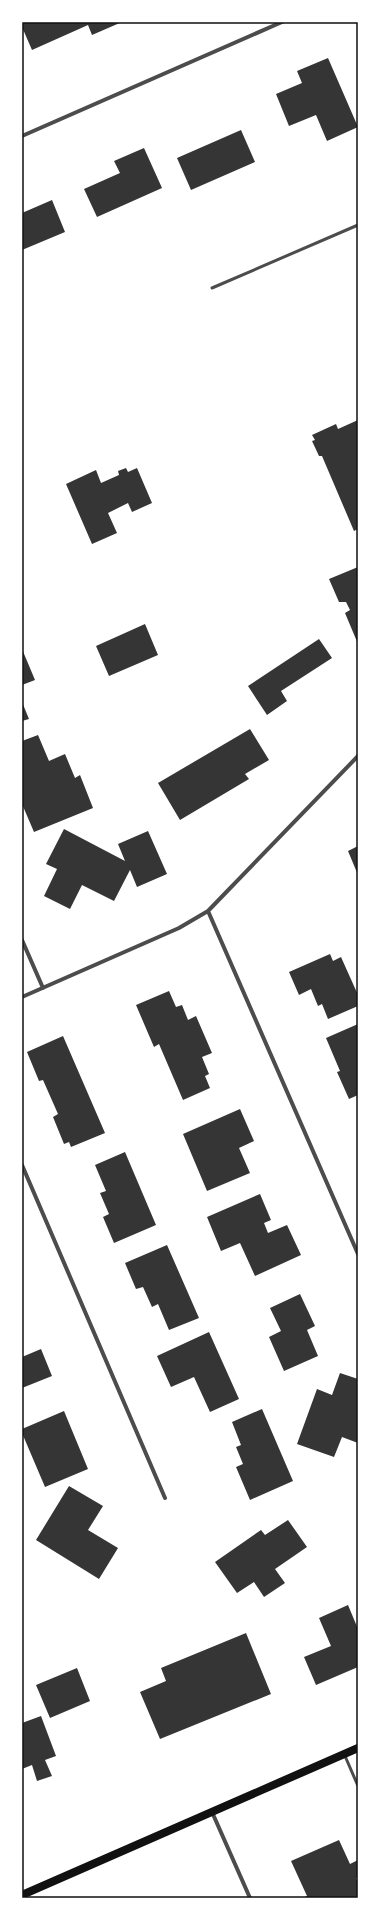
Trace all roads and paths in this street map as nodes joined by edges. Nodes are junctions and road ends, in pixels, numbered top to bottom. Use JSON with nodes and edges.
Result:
{"nodes":[{"id":1,"x":282,"y":22,"type":"edge"},
{"id":2,"x":22,"y":136,"type":"edge"},
{"id":3,"x":358,"y":225,"type":"edge"},
{"id":4,"x":212,"y":288,"type":"dead end"},
{"id":5,"x":358,"y":756,"type":"edge"},
{"id":6,"x":208,"y":911,"type":"junction"},
{"id":7,"x":22,"y":940,"type":"edge"},
{"id":8,"x":43,"y":988,"type":"junction"},
{"id":9,"x":22,"y":997,"type":"edge"},
{"id":10,"x":22,"y":1165,"type":"edge"},
{"id":11,"x":358,"y":1254,"type":"edge"},
{"id":12,"x":165,"y":1498,"type":"dead end"},
{"id":13,"x":358,"y":1748,"type":"edge"},
{"id":14,"x":344,"y":1754,"type":"junction"},
{"id":15,"x":358,"y":1786,"type":"edge"},
{"id":16,"x":212,"y":1812,"type":"junction"},
{"id":17,"x":22,"y":1895,"type":"edge"},
{"id":18,"x":250,"y":1898,"type":"edge"}],
"edges":[{"from":1,"to":2,"type":"street"},
{"from":3,"to":4,"type":"lane"},
{"from":5,"to":6,"type":"street"},
{"from":6,"to":8,"type":"street"},
{"from":6,"to":11,"type":"street"},
{"from":7,"to":8,"type":"street"},
{"from":8,"to":9,"type":"street"},
{"from":10,"to":12,"type":"street"},
{"from":13,"to":14,"type":"main road"},
{"from":14,"to":15,"type":"lane"},
{"from":14,"to":16,"type":"main road"},
{"from":16,"to":17,"type":"main road"},
{"from":16,"to":18,"type":"street"}]}
